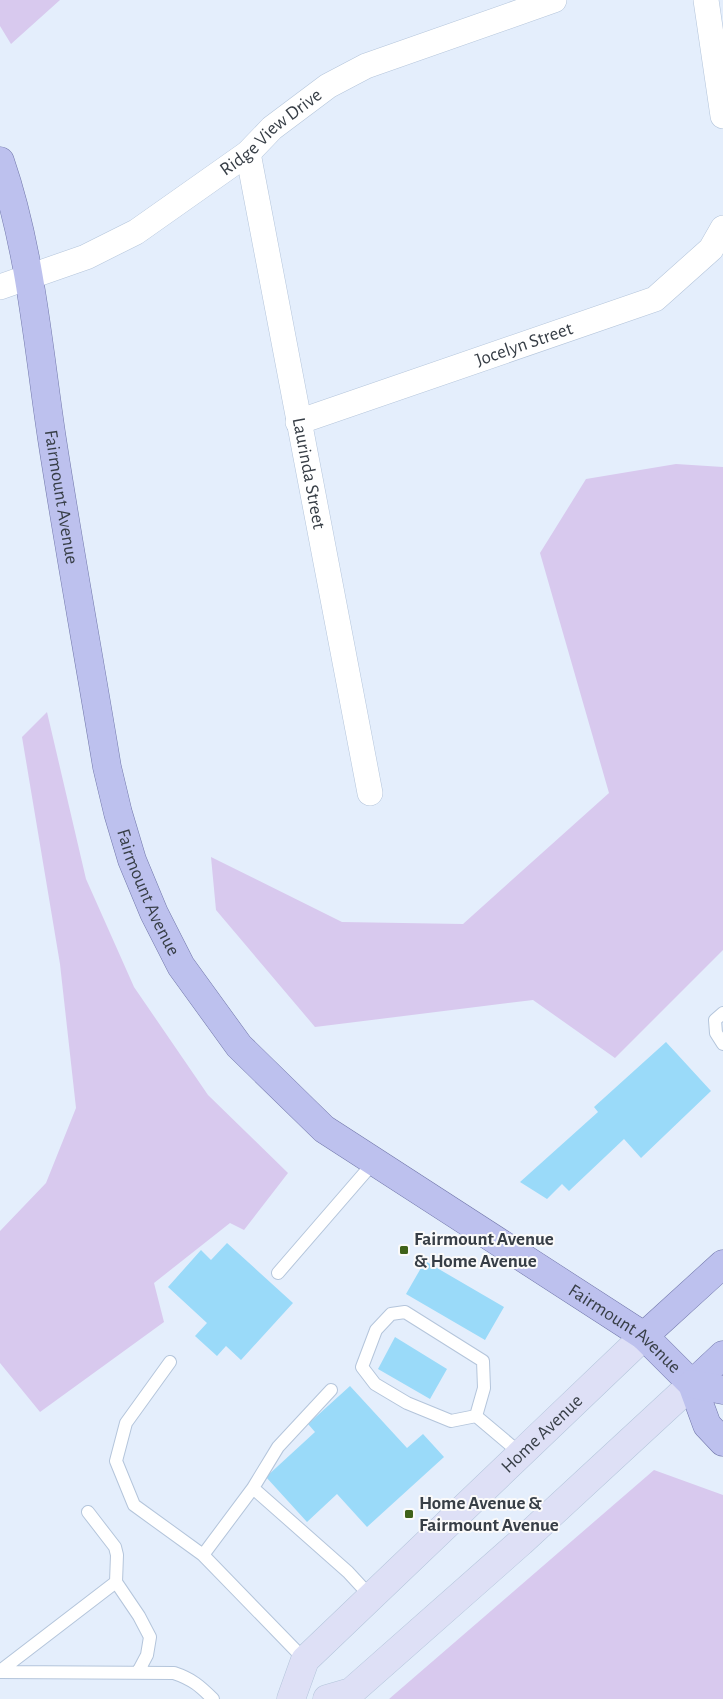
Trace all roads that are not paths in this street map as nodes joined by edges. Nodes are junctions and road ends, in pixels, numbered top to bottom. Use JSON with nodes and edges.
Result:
{"nodes":[{"id":1,"x":554,"y":0,"type":"edge"},
{"id":2,"x":706,"y":0,"type":"edge"},
{"id":3,"x":723,"y":116,"type":"edge"},
{"id":4,"x":248,"y":153,"type":"junction"},
{"id":5,"x":0,"y":162,"type":"edge"},
{"id":6,"x":723,"y":228,"type":"edge"},
{"id":7,"x":28,"y":276,"type":"junction"},
{"id":8,"x":0,"y":288,"type":"edge"},
{"id":9,"x":298,"y":422,"type":"junction"},
{"id":10,"x":370,"y":793,"type":"dead end"},
{"id":11,"x":723,"y":1013,"type":"edge"},
{"id":12,"x":723,"y":1044,"type":"edge"},
{"id":13,"x":374,"y":1162,"type":"junction"},
{"id":14,"x":723,"y":1264,"type":"edge"},
{"id":15,"x":278,"y":1273,"type":"dead end"},
{"id":16,"x":644,"y":1336,"type":"junction"},
{"id":17,"x":723,"y":1354,"type":"edge"},
{"id":18,"x":170,"y":1362,"type":"dead end"},
{"id":19,"x":692,"y":1384,"type":"junction"},
{"id":20,"x":331,"y":1390,"type":"dead end"},
{"id":21,"x":723,"y":1390,"type":"edge"},
{"id":22,"x":476,"y":1416,"type":"junction"},
{"id":23,"x":723,"y":1442,"type":"edge"},
{"id":24,"x":521,"y":1454,"type":"junction"},
{"id":25,"x":253,"y":1488,"type":"junction"},
{"id":26,"x":88,"y":1512,"type":"dead end"},
{"id":27,"x":203,"y":1555,"type":"junction"},
{"id":28,"x":116,"y":1582,"type":"junction"},
{"id":29,"x":372,"y":1598,"type":"junction"},
{"id":30,"x":305,"y":1660,"type":"junction"},
{"id":31,"x":0,"y":1671,"type":"edge"},
{"id":32,"x":138,"y":1672,"type":"junction"},
{"id":33,"x":213,"y":1699,"type":"edge"},
{"id":34,"x":291,"y":1699,"type":"edge"},
{"id":35,"x":327,"y":1699,"type":"edge"}],
"edges":[{"from":1,"to":4,"type":"street","name":"Ridge View Drive"},
{"from":2,"to":3,"type":"street"},
{"from":4,"to":7,"type":"street","name":"Ridge View Drive"},
{"from":4,"to":9,"type":"street","name":"Laurinda Street"},
{"from":5,"to":7,"type":"main road","name":"Fairmount Avenue"},
{"from":6,"to":9,"type":"street","name":"Jocelyn Street"},
{"from":7,"to":8,"type":"street","name":"Ridge View Drive"},
{"from":7,"to":13,"type":"main road","name":"Fairmount Avenue"},
{"from":9,"to":10,"type":"street","name":"Laurinda Street"},
{"from":11,"to":12,"type":"lane"},
{"from":13,"to":15,"type":"lane"},
{"from":13,"to":16,"type":"main road","name":"Fairmount Avenue"},
{"from":14,"to":16,"type":"main road","name":"Home Avenue"},
{"from":16,"to":19,"type":"main road","name":"Fairmount Avenue"},
{"from":16,"to":24,"type":"main road","name":"Home Avenue"},
{"from":17,"to":19,"type":"main road"},
{"from":18,"to":27,"type":"lane"},
{"from":19,"to":21,"type":"main road","name":"Fairmount Avenue"},
{"from":19,"to":23,"type":"main road","name":"Fairmount Avenue"},
{"from":19,"to":35,"type":"main road"},
{"from":20,"to":25,"type":"lane"},
{"from":22,"to":22,"type":"lane"},
{"from":22,"to":24,"type":"lane"},
{"from":24,"to":29,"type":"main road","name":"Home Avenue"},
{"from":25,"to":27,"type":"lane"},
{"from":25,"to":29,"type":"lane"},
{"from":26,"to":28,"type":"lane"},
{"from":27,"to":30,"type":"lane"},
{"from":28,"to":31,"type":"lane"},
{"from":28,"to":32,"type":"lane"},
{"from":29,"to":30,"type":"main road","name":"Home Avenue"},
{"from":30,"to":34,"type":"main road","name":"Home Avenue"},
{"from":31,"to":32,"type":"lane"},
{"from":32,"to":33,"type":"lane"}]}
